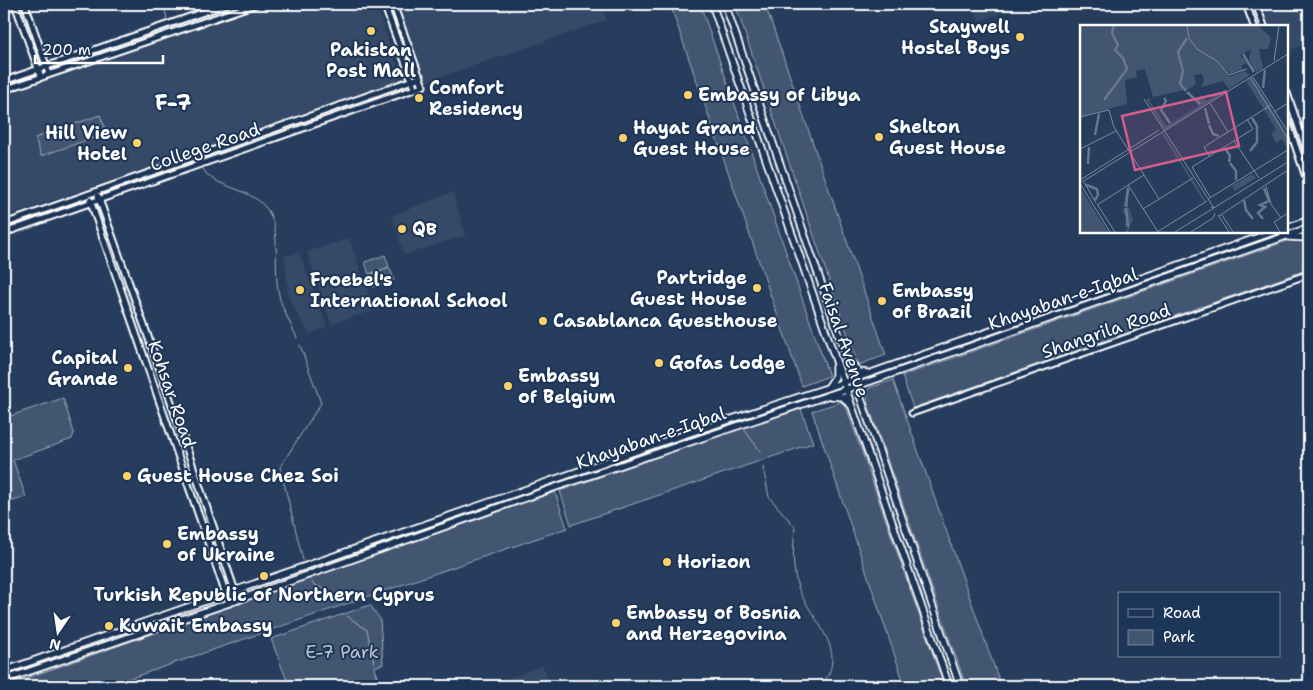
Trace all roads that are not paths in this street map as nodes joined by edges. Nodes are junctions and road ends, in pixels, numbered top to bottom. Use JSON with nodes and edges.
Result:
{"nodes":[{"id":1,"x":16,"y":4,"type":"edge"},
{"id":2,"x":25,"y":4,"type":"edge"},
{"id":3,"x":226,"y":4,"type":"edge"},
{"id":4,"x":256,"y":4,"type":"edge"},
{"id":5,"x":384,"y":4,"type":"edge"},
{"id":6,"x":393,"y":4,"type":"edge"},
{"id":7,"x":712,"y":4,"type":"edge"},
{"id":8,"x":725,"y":4,"type":"edge"},
{"id":9,"x":1246,"y":4,"type":"edge"},
{"id":10,"x":1256,"y":4,"type":"edge"},
{"id":11,"x":28,"y":12,"type":"junction"},
{"id":12,"x":200,"y":12,"type":"junction"},
{"id":13,"x":19,"y":14,"type":"junction"},
{"id":14,"x":203,"y":22,"type":"junction"},
{"id":15,"x":1254,"y":25,"type":"edge"},
{"id":16,"x":1264,"y":25,"type":"edge"},
{"id":17,"x":47,"y":66,"type":"junction"},
{"id":18,"x":38,"y":68,"type":"junction"},
{"id":19,"x":50,"y":74,"type":"junction"},
{"id":20,"x":41,"y":77,"type":"junction"},
{"id":21,"x":421,"y":78,"type":"junction"},
{"id":22,"x":4,"y":81,"type":"edge"},
{"id":23,"x":412,"y":81,"type":"junction"},
{"id":24,"x":415,"y":89,"type":"junction"},
{"id":25,"x":4,"y":90,"type":"edge"},
{"id":26,"x":1288,"y":95,"type":"edge"},
{"id":27,"x":1288,"y":124,"type":"edge"},
{"id":28,"x":1309,"y":157,"type":"edge"},
{"id":29,"x":1309,"y":186,"type":"edge"},
{"id":30,"x":96,"y":191,"type":"junction"},
{"id":31,"x":88,"y":194,"type":"junction"},
{"id":32,"x":99,"y":198,"type":"junction"},
{"id":33,"x":90,"y":202,"type":"junction"},
{"id":34,"x":1309,"y":220,"type":"edge"},
{"id":35,"x":4,"y":224,"type":"edge"},
{"id":36,"x":1288,"y":228,"type":"edge"},
{"id":37,"x":1309,"y":228,"type":"edge"},
{"id":38,"x":1273,"y":232,"type":"edge"},
{"id":39,"x":4,"y":233,"type":"edge"},
{"id":40,"x":1286,"y":237,"type":"junction"},
{"id":41,"x":1309,"y":238,"type":"edge"},
{"id":42,"x":1309,"y":274,"type":"edge"},
{"id":43,"x":846,"y":355,"type":"junction"},
{"id":44,"x":834,"y":357,"type":"junction"},
{"id":45,"x":870,"y":373,"type":"junction"},
{"id":46,"x":854,"y":379,"type":"junction"},
{"id":47,"x":871,"y":381,"type":"junction"},
{"id":48,"x":842,"y":383,"type":"junction"},
{"id":49,"x":857,"y":386,"type":"junction"},
{"id":50,"x":822,"y":389,"type":"junction"},
{"id":51,"x":846,"y":390,"type":"junction"},
{"id":52,"x":824,"y":396,"type":"junction"},
{"id":53,"x":863,"y":402,"type":"junction"},
{"id":54,"x":852,"y":408,"type":"junction"},
{"id":55,"x":912,"y":413,"type":"dead end"},
{"id":56,"x":235,"y":590,"type":"junction"},
{"id":57,"x":226,"y":594,"type":"junction"},
{"id":58,"x":238,"y":600,"type":"junction"},
{"id":59,"x":228,"y":603,"type":"junction"},
{"id":60,"x":4,"y":671,"type":"edge"},
{"id":61,"x":4,"y":680,"type":"edge"},
{"id":62,"x":949,"y":686,"type":"edge"},
{"id":63,"x":960,"y":686,"type":"edge"}],
"edges":[{"from":1,"to":13,"type":"street"},
{"from":2,"to":11,"type":"street"},
{"from":3,"to":12,"type":"street"},
{"from":4,"to":14,"type":"street"},
{"from":5,"to":23,"type":"street"},
{"from":6,"to":21,"type":"street"},
{"from":7,"to":44,"type":"main road","name":"Faisal Avenue"},
{"from":8,"to":43,"type":"main road","name":"Faisal Avenue"},
{"from":9,"to":15,"type":"street"},
{"from":10,"to":16,"type":"street"},
{"from":11,"to":13,"type":"street"},
{"from":11,"to":17,"type":"street"},
{"from":12,"to":14,"type":"street"},
{"from":12,"to":17,"type":"street"},
{"from":13,"to":18,"type":"street"},
{"from":14,"to":19,"type":"street"},
{"from":17,"to":18,"type":"street"},
{"from":17,"to":19,"type":"street"},
{"from":18,"to":20,"type":"street"},
{"from":18,"to":22,"type":"street"},
{"from":19,"to":20,"type":"street"},
{"from":20,"to":25,"type":"street"},
{"from":21,"to":23,"type":"street","name":"College Road"},
{"from":21,"to":24,"type":"street"},
{"from":23,"to":24,"type":"street"},
{"from":23,"to":30,"type":"street","name":"College Road"},
{"from":24,"to":32,"type":"street","name":"College Road"},
{"from":26,"to":28,"type":"street"},
{"from":27,"to":29,"type":"street"},
{"from":30,"to":31,"type":"street","name":"College Road"},
{"from":30,"to":32,"type":"street","name":"Kohsar Road"},
{"from":31,"to":33,"type":"street","name":"Kohsar Road"},
{"from":31,"to":35,"type":"street","name":"College Road"},
{"from":32,"to":33,"type":"street","name":"College Road"},
{"from":32,"to":56,"type":"street","name":"Kohsar Road"},
{"from":33,"to":39,"type":"street","name":"College Road"},
{"from":33,"to":57,"type":"street","name":"Kohsar Road"},
{"from":34,"to":36,"type":"main road"},
{"from":37,"to":40,"type":"main road","name":"Khayaban-e-Iqbal"},
{"from":38,"to":45,"type":"main road","name":"Khayaban-e-Iqbal"},
{"from":40,"to":41,"type":"main road"},
{"from":40,"to":47,"type":"main road","name":"Khayaban-e-Iqbal"},
{"from":42,"to":55,"type":"street","name":"Shangrila Road"},
{"from":43,"to":45,"type":"main road"},
{"from":43,"to":46,"type":"main road","name":"Faisal Avenue"},
{"from":44,"to":48,"type":"main road","name":"Faisal Avenue"},
{"from":44,"to":50,"type":"main road"},
{"from":45,"to":46,"type":"main road","name":"Khayaban-e-Iqbal"},
{"from":46,"to":48,"type":"main road","name":"Khayaban-e-Iqbal"},
{"from":46,"to":49,"type":"main road","name":"Faisal Avenue"},
{"from":47,"to":49,"type":"main road","name":"Khayaban-e-Iqbal"},
{"from":47,"to":53,"type":"main road"},
{"from":48,"to":50,"type":"main road","name":"Khayaban-e-Iqbal"},
{"from":48,"to":51,"type":"main road","name":"Faisal Avenue"},
{"from":49,"to":51,"type":"main road","name":"Khayaban-e-Iqbal"},
{"from":49,"to":53,"type":"main road","name":"Faisal Avenue"},
{"from":50,"to":56,"type":"main road","name":"Khayaban-e-Iqbal"},
{"from":51,"to":52,"type":"main road","name":"Khayaban-e-Iqbal"},
{"from":51,"to":54,"type":"main road","name":"Faisal Avenue"},
{"from":52,"to":54,"type":"main road"},
{"from":52,"to":58,"type":"main road","name":"Khayaban-e-Iqbal"},
{"from":53,"to":63,"type":"main road","name":"Faisal Avenue"},
{"from":54,"to":62,"type":"main road","name":"Faisal Avenue"},
{"from":56,"to":57,"type":"main road","name":"Khayaban-e-Iqbal"},
{"from":56,"to":58,"type":"street","name":"Kohsar Road"},
{"from":57,"to":59,"type":"street","name":"Kohsar Road"},
{"from":57,"to":60,"type":"main road","name":"Khayaban-e-Iqbal"},
{"from":58,"to":59,"type":"main road","name":"Khayaban-e-Iqbal"},
{"from":59,"to":61,"type":"main road","name":"Khayaban-e-Iqbal"}]}
